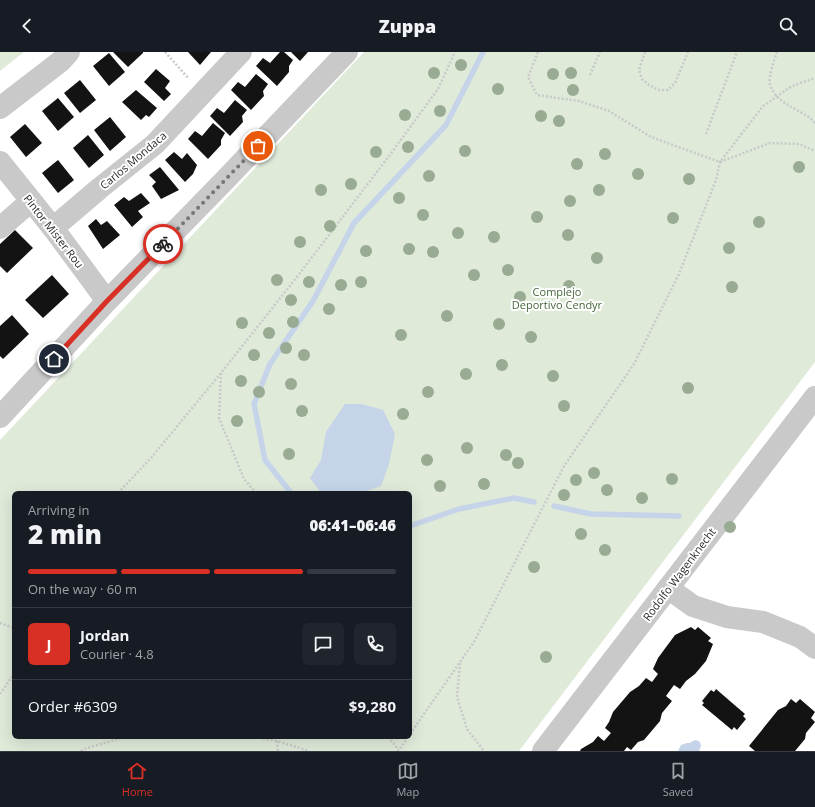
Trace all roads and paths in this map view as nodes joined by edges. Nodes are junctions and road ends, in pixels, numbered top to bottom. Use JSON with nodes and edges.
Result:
{"nodes":[{"id":1,"x":69,"y":52,"type":"edge"},
{"id":2,"x":166,"y":52,"type":"edge"},
{"id":3,"x":241,"y":52,"type":"edge"},
{"id":4,"x":347,"y":52,"type":"edge"},
{"id":5,"x":455,"y":52,"type":"edge"},
{"id":6,"x":538,"y":52,"type":"edge"},
{"id":7,"x":600,"y":52,"type":"edge"},
{"id":8,"x":645,"y":52,"type":"edge"},
{"id":9,"x":688,"y":52,"type":"edge"},
{"id":10,"x":737,"y":52,"type":"edge"},
{"id":11,"x":777,"y":52,"type":"edge"},
{"id":12,"x":590,"y":75,"type":"dead end"},
{"id":13,"x":815,"y":78,"type":"edge"},
{"id":14,"x":202,"y":94,"type":"junction"},
{"id":15,"x":776,"y":97,"type":"junction"},
{"id":16,"x":0,"y":108,"type":"edge"},
{"id":17,"x":815,"y":123,"type":"edge"},
{"id":18,"x":706,"y":134,"type":"dead end"},
{"id":19,"x":815,"y":151,"type":"edge"},
{"id":20,"x":0,"y":162,"type":"edge"},
{"id":21,"x":720,"y":162,"type":"junction"},
{"id":22,"x":31,"y":201,"type":"junction"},
{"id":23,"x":0,"y":228,"type":"edge"},
{"id":24,"x":53,"y":228,"type":"junction"},
{"id":25,"x":107,"y":301,"type":"junction"},
{"id":26,"x":221,"y":373,"type":"junction"},
{"id":27,"x":815,"y":397,"type":"edge"},
{"id":28,"x":0,"y":417,"type":"edge"},
{"id":29,"x":120,"y":491,"type":"edge"},
{"id":30,"x":254,"y":491,"type":"edge"},
{"id":31,"x":668,"y":588,"type":"junction"},
{"id":32,"x":0,"y":623,"type":"edge"},
{"id":33,"x":12,"y":627,"type":"edge"},
{"id":34,"x":815,"y":648,"type":"edge"},
{"id":35,"x":460,"y":663,"type":"junction"},
{"id":36,"x":12,"y":677,"type":"edge"},
{"id":37,"x":0,"y":689,"type":"edge"},
{"id":38,"x":0,"y":694,"type":"edge"},
{"id":39,"x":412,"y":731,"type":"edge"},
{"id":40,"x":118,"y":739,"type":"edge"},
{"id":41,"x":266,"y":739,"type":"edge"},
{"id":42,"x":390,"y":739,"type":"edge"},
{"id":43,"x":407,"y":739,"type":"edge"},
{"id":44,"x":277,"y":741,"type":"junction"},
{"id":45,"x":81,"y":751,"type":"edge"},
{"id":46,"x":278,"y":751,"type":"edge"},
{"id":47,"x":309,"y":751,"type":"edge"},
{"id":48,"x":399,"y":751,"type":"edge"},
{"id":49,"x":484,"y":751,"type":"edge"},
{"id":50,"x":543,"y":751,"type":"edge"}],
"edges":[{"from":1,"to":16,"type":"street"},
{"from":2,"to":14,"type":"path"},
{"from":3,"to":14,"type":"street","name":"Carlos Mondaca"},
{"from":4,"to":25,"type":"street"},
{"from":5,"to":26,"type":"path"},
{"from":6,"to":21,"type":"path"},
{"from":7,"to":12,"type":"path"},
{"from":8,"to":9,"type":"path"},
{"from":10,"to":18,"type":"path"},
{"from":11,"to":15,"type":"path"},
{"from":13,"to":15,"type":"path"},
{"from":14,"to":24,"type":"street","name":"Carlos Mondaca"},
{"from":15,"to":17,"type":"path"},
{"from":15,"to":21,"type":"path"},
{"from":19,"to":21,"type":"path"},
{"from":20,"to":22,"type":"street","name":"Pintor Mister Rou"},
{"from":21,"to":35,"type":"path"},
{"from":22,"to":23,"type":"street"},
{"from":22,"to":24,"type":"street","name":"Pintor Mister Rou"},
{"from":24,"to":25,"type":"street","name":"Pintor Mister Rou"},
{"from":25,"to":28,"type":"street"},
{"from":26,"to":29,"type":"path"},
{"from":26,"to":30,"type":"path"},
{"from":27,"to":31,"type":"street","name":"Rodolfo Wagenknecht"},
{"from":31,"to":34,"type":"street"},
{"from":31,"to":50,"type":"street","name":"Rodolfo Wagenknecht"},
{"from":32,"to":33,"type":"path"},
{"from":35,"to":39,"type":"path"},
{"from":35,"to":49,"type":"path"},
{"from":36,"to":38,"type":"path"},
{"from":37,"to":38,"type":"path"},
{"from":40,"to":45,"type":"path"},
{"from":41,"to":44,"type":"path"},
{"from":42,"to":48,"type":"path"},
{"from":43,"to":48,"type":"path"},
{"from":44,"to":46,"type":"path"},
{"from":44,"to":47,"type":"path"}]}
